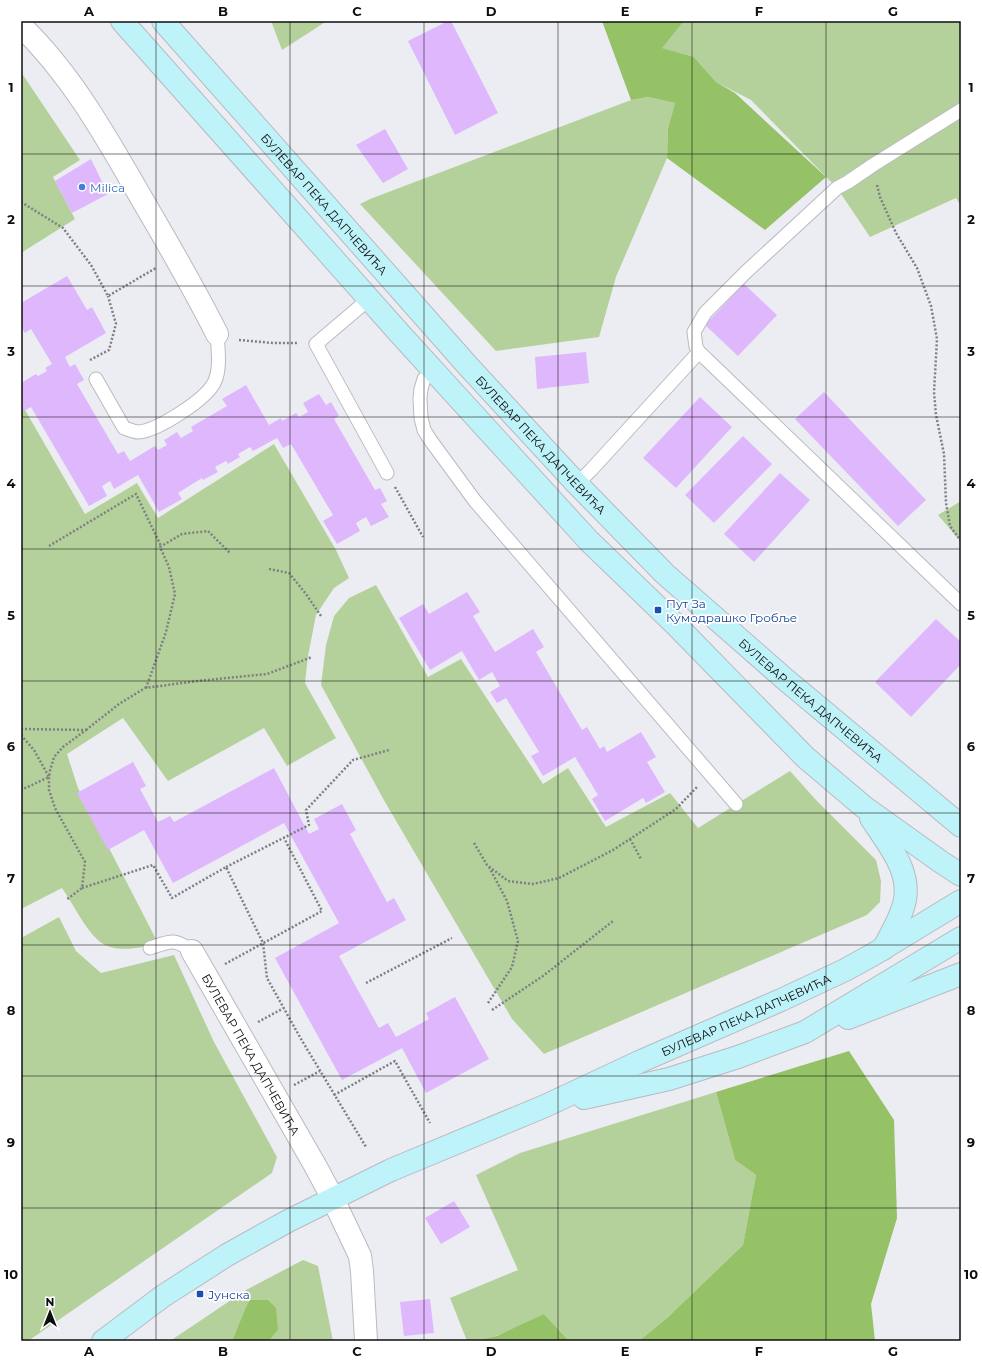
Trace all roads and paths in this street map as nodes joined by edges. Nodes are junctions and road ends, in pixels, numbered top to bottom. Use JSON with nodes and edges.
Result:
{"nodes":[{"id":1,"x":122,"y":21,"type":"edge"},
{"id":2,"x":163,"y":21,"type":"edge"},
{"id":3,"x":21,"y":26,"type":"edge"},
{"id":4,"x":961,"y":110,"type":"edge"},
{"id":5,"x":873,"y":165,"type":"junction"},
{"id":6,"x":21,"y":202,"type":"edge"},
{"id":7,"x":175,"y":256,"type":"junction"},
{"id":8,"x":108,"y":296,"type":"junction"},
{"id":9,"x":369,"y":299,"type":"junction"},
{"id":10,"x":217,"y":334,"type":"joint"},
{"id":11,"x":253,"y":341,"type":"dead end"},
{"id":12,"x":316,"y":344,"type":"junction"},
{"id":13,"x":699,"y":352,"type":"junction"},
{"id":14,"x":433,"y":370,"type":"junction"},
{"id":15,"x":96,"y":379,"type":"joint"},
{"id":16,"x":387,"y":473,"type":"joint"},
{"id":17,"x":576,"y":484,"type":"junction"},
{"id":18,"x":423,"y":537,"type":"dead end"},
{"id":19,"x":961,"y":541,"type":"edge"},
{"id":20,"x":49,"y":546,"type":"dead end"},
{"id":21,"x":161,"y":546,"type":"junction"},
{"id":22,"x":230,"y":553,"type":"dead end"},
{"id":23,"x":269,"y":569,"type":"dead end"},
{"id":24,"x":961,"y":604,"type":"edge"},
{"id":25,"x":321,"y":616,"type":"dead end"},
{"id":26,"x":312,"y":657,"type":"dead end"},
{"id":27,"x":145,"y":688,"type":"junction"},
{"id":28,"x":21,"y":728,"type":"edge"},
{"id":29,"x":86,"y":730,"type":"junction"},
{"id":30,"x":21,"y":735,"type":"edge"},
{"id":31,"x":389,"y":750,"type":"dead end"},
{"id":32,"x":711,"y":774,"type":"junction"},
{"id":33,"x":49,"y":777,"type":"junction"},
{"id":34,"x":21,"y":790,"type":"edge"},
{"id":35,"x":736,"y":804,"type":"dead end"},
{"id":36,"x":864,"y":807,"type":"junction"},
{"id":37,"x":961,"y":826,"type":"edge"},
{"id":38,"x":284,"y":838,"type":"junction"},
{"id":39,"x":630,"y":839,"type":"junction"},
{"id":40,"x":474,"y":843,"type":"dead end"},
{"id":41,"x":641,"y":859,"type":"dead end"},
{"id":42,"x":488,"y":865,"type":"junction"},
{"id":43,"x":226,"y":867,"type":"junction"},
{"id":44,"x":961,"y":875,"type":"edge"},
{"id":45,"x":82,"y":888,"type":"junction"},
{"id":46,"x":66,"y":900,"type":"dead end"},
{"id":47,"x":961,"y":901,"type":"edge"},
{"id":48,"x":613,"y":921,"type":"dead end"},
{"id":49,"x":452,"y":938,"type":"dead end"},
{"id":50,"x":961,"y":938,"type":"edge"},
{"id":51,"x":263,"y":943,"type":"junction"},
{"id":52,"x":150,"y":948,"type":"dead end"},
{"id":53,"x":883,"y":949,"type":"junction"},
{"id":54,"x":192,"y":950,"type":"joint"},
{"id":55,"x":206,"y":974,"type":"junction"},
{"id":56,"x":961,"y":974,"type":"edge"},
{"id":57,"x":366,"y":983,"type":"dead end"},
{"id":58,"x":488,"y":1003,"type":"dead end"},
{"id":59,"x":284,"y":1008,"type":"junction"},
{"id":60,"x":492,"y":1010,"type":"dead end"},
{"id":61,"x":239,"y":1032,"type":"junction"},
{"id":62,"x":805,"y":1032,"type":"junction"},
{"id":63,"x":320,"y":1070,"type":"junction"},
{"id":64,"x":312,"y":1074,"type":"dead end"},
{"id":65,"x":334,"y":1094,"type":"junction"},
{"id":66,"x":545,"y":1106,"type":"junction"},
{"id":67,"x":430,"y":1123,"type":"dead end"},
{"id":68,"x":366,"y":1147,"type":"dead end"},
{"id":69,"x":333,"y":1198,"type":"junction"},
{"id":70,"x":103,"y":1341,"type":"edge"},
{"id":71,"x":366,"y":1341,"type":"edge"}],
"edges":[{"from":1,"to":9,"type":"street"},
{"from":2,"to":17,"type":"street","name":"БУЛЕВАР ПЕКА ДАПЧЕВИЋА"},
{"from":3,"to":7,"type":"street"},
{"from":4,"to":5,"type":"lane"},
{"from":5,"to":13,"type":"lane"},
{"from":5,"to":19,"type":"path"},
{"from":6,"to":8,"type":"path"},
{"from":7,"to":8,"type":"path"},
{"from":7,"to":10,"type":"street"},
{"from":8,"to":15,"type":"path"},
{"from":9,"to":12,"type":"lane"},
{"from":9,"to":14,"type":"street"},
{"from":10,"to":15,"type":"lane"},
{"from":11,"to":12,"type":"path"},
{"from":12,"to":16,"type":"lane"},
{"from":13,"to":17,"type":"lane"},
{"from":13,"to":24,"type":"lane"},
{"from":14,"to":32,"type":"lane"},
{"from":14,"to":36,"type":"street"},
{"from":16,"to":18,"type":"path"},
{"from":17,"to":37,"type":"street","name":"БУЛЕВАР ПЕКА ДАПЧЕВИЋА"},
{"from":20,"to":21,"type":"path"},
{"from":21,"to":22,"type":"path"},
{"from":21,"to":27,"type":"path"},
{"from":23,"to":25,"type":"path"},
{"from":26,"to":27,"type":"path"},
{"from":27,"to":29,"type":"path"},
{"from":28,"to":29,"type":"path"},
{"from":29,"to":33,"type":"path"},
{"from":30,"to":33,"type":"path"},
{"from":31,"to":38,"type":"path"},
{"from":32,"to":35,"type":"lane"},
{"from":32,"to":39,"type":"path"},
{"from":33,"to":34,"type":"path"},
{"from":33,"to":45,"type":"path"},
{"from":36,"to":44,"type":"street"},
{"from":36,"to":53,"type":"street"},
{"from":38,"to":43,"type":"path"},
{"from":38,"to":51,"type":"path"},
{"from":39,"to":41,"type":"path"},
{"from":39,"to":42,"type":"path"},
{"from":40,"to":42,"type":"path"},
{"from":42,"to":58,"type":"path"},
{"from":43,"to":45,"type":"path"},
{"from":43,"to":51,"type":"path"},
{"from":45,"to":46,"type":"path"},
{"from":47,"to":53,"type":"street","name":"БУЛЕВАР ПЕКА ДАПЧЕВИЋА"},
{"from":48,"to":60,"type":"path"},
{"from":49,"to":57,"type":"path"},
{"from":50,"to":62,"type":"street","name":"БУЛЕВАР ПЕКА ДАПЧЕВИЋА"},
{"from":51,"to":55,"type":"path"},
{"from":51,"to":59,"type":"path"},
{"from":52,"to":54,"type":"lane","name":"БУЛЕВАР ПЕКА ДАПЧЕВИЋА"},
{"from":53,"to":66,"type":"street","name":"БУЛЕВАР ПЕКА ДАПЧЕВИЋА"},
{"from":54,"to":55,"type":"street","name":"БУЛЕВАР ПЕКА ДАПЧЕВИЋА"},
{"from":55,"to":61,"type":"street","name":"БУЛЕВАР ПЕКА ДАПЧЕВИЋА"},
{"from":56,"to":62,"type":"street"},
{"from":59,"to":61,"type":"path"},
{"from":59,"to":63,"type":"path"},
{"from":61,"to":69,"type":"street","name":"БУЛЕВАР ПЕКА ДАПЧЕВИЋА"},
{"from":62,"to":66,"type":"street","name":"БУЛЕВАР ПЕКА ДАПЧЕВИЋА"},
{"from":63,"to":64,"type":"path"},
{"from":63,"to":65,"type":"path"},
{"from":65,"to":67,"type":"path"},
{"from":65,"to":68,"type":"path"},
{"from":66,"to":69,"type":"street","name":"БУЛЕВАР ПЕКА ДАПЧЕВИЋА"},
{"from":69,"to":70,"type":"street","name":"БУЛЕВАР ПЕКА ДАПЧЕВИЋА"},
{"from":69,"to":71,"type":"street"}]}
